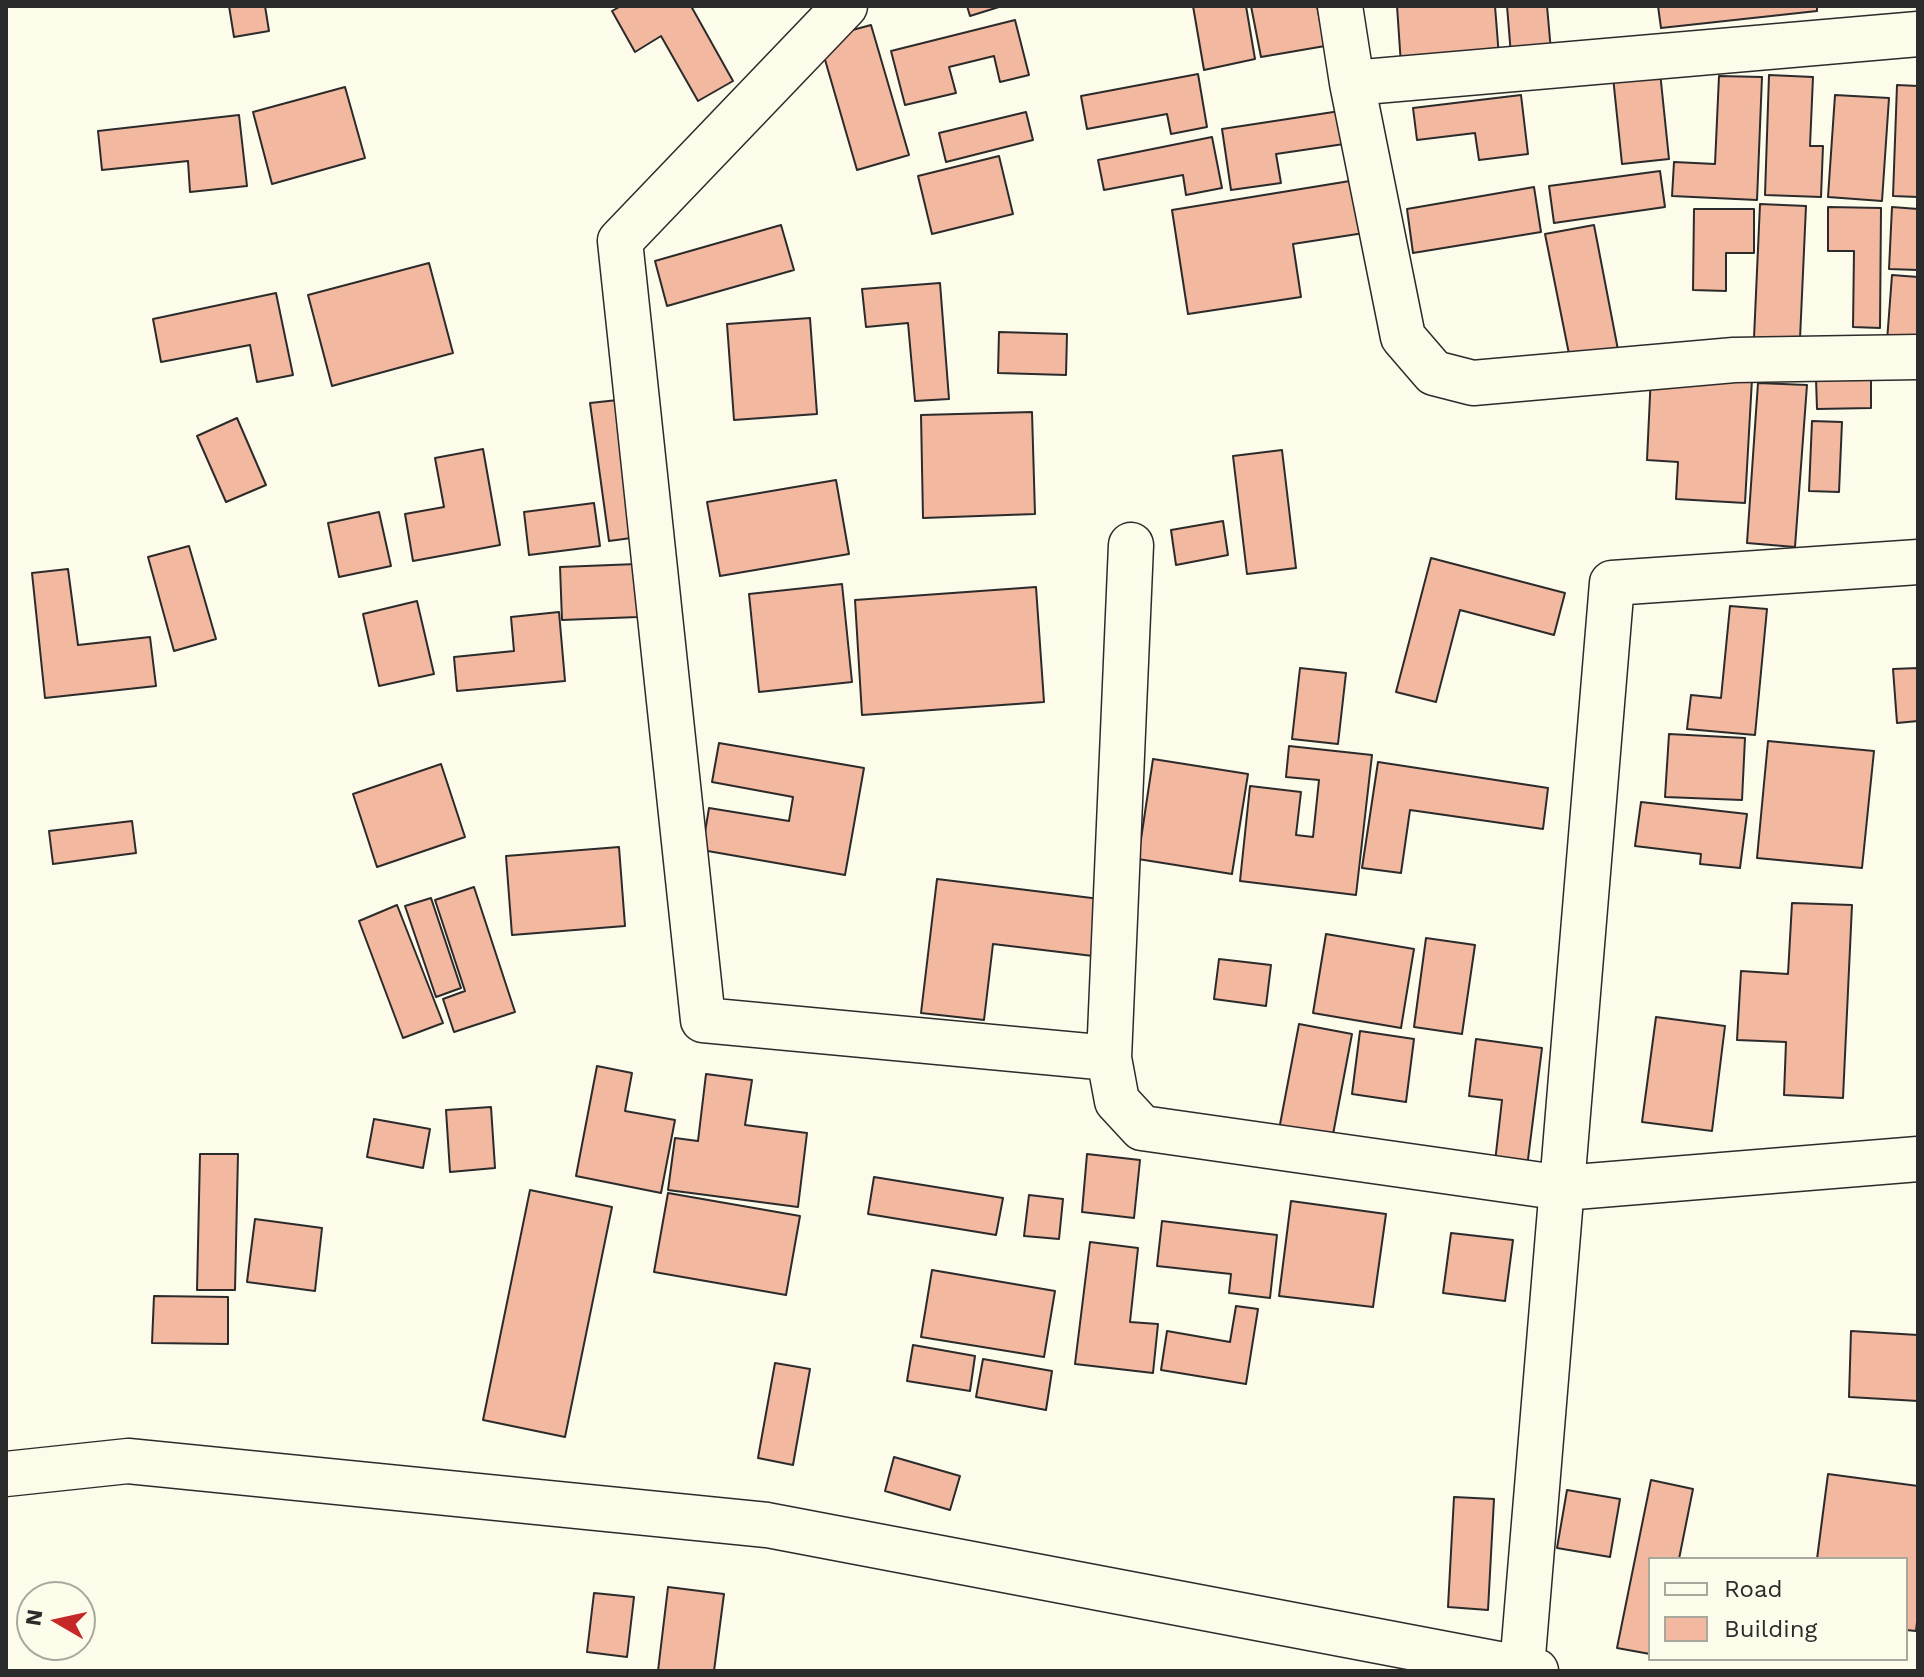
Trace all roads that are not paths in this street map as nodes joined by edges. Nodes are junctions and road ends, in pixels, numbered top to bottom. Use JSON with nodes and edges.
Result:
{"nodes":[{"id":1,"x":845,"y":6,"type":"edge"},
{"id":2,"x":1340,"y":6,"type":"edge"},
{"id":3,"x":1918,"y":34,"type":"edge"},
{"id":4,"x":1352,"y":83,"type":"junction"},
{"id":5,"x":1918,"y":357,"type":"edge"},
{"id":6,"x":1131,"y":545,"type":"dead end"},
{"id":7,"x":1918,"y":562,"type":"edge"},
{"id":8,"x":1109,"y":1058,"type":"junction"},
{"id":9,"x":1918,"y":1159,"type":"edge"},
{"id":10,"x":1563,"y":1188,"type":"junction"},
{"id":11,"x":6,"y":1474,"type":"edge"},
{"id":12,"x":1529,"y":1669,"type":"edge"}],
"edges":[{"from":1,"to":8,"type":"street"},
{"from":2,"to":4,"type":"street"},
{"from":3,"to":4,"type":"street"},
{"from":4,"to":5,"type":"street"},
{"from":6,"to":8,"type":"street"},
{"from":7,"to":10,"type":"street"},
{"from":8,"to":10,"type":"street"},
{"from":9,"to":10,"type":"street"},
{"from":10,"to":12,"type":"street"},
{"from":11,"to":12,"type":"street"}]}
